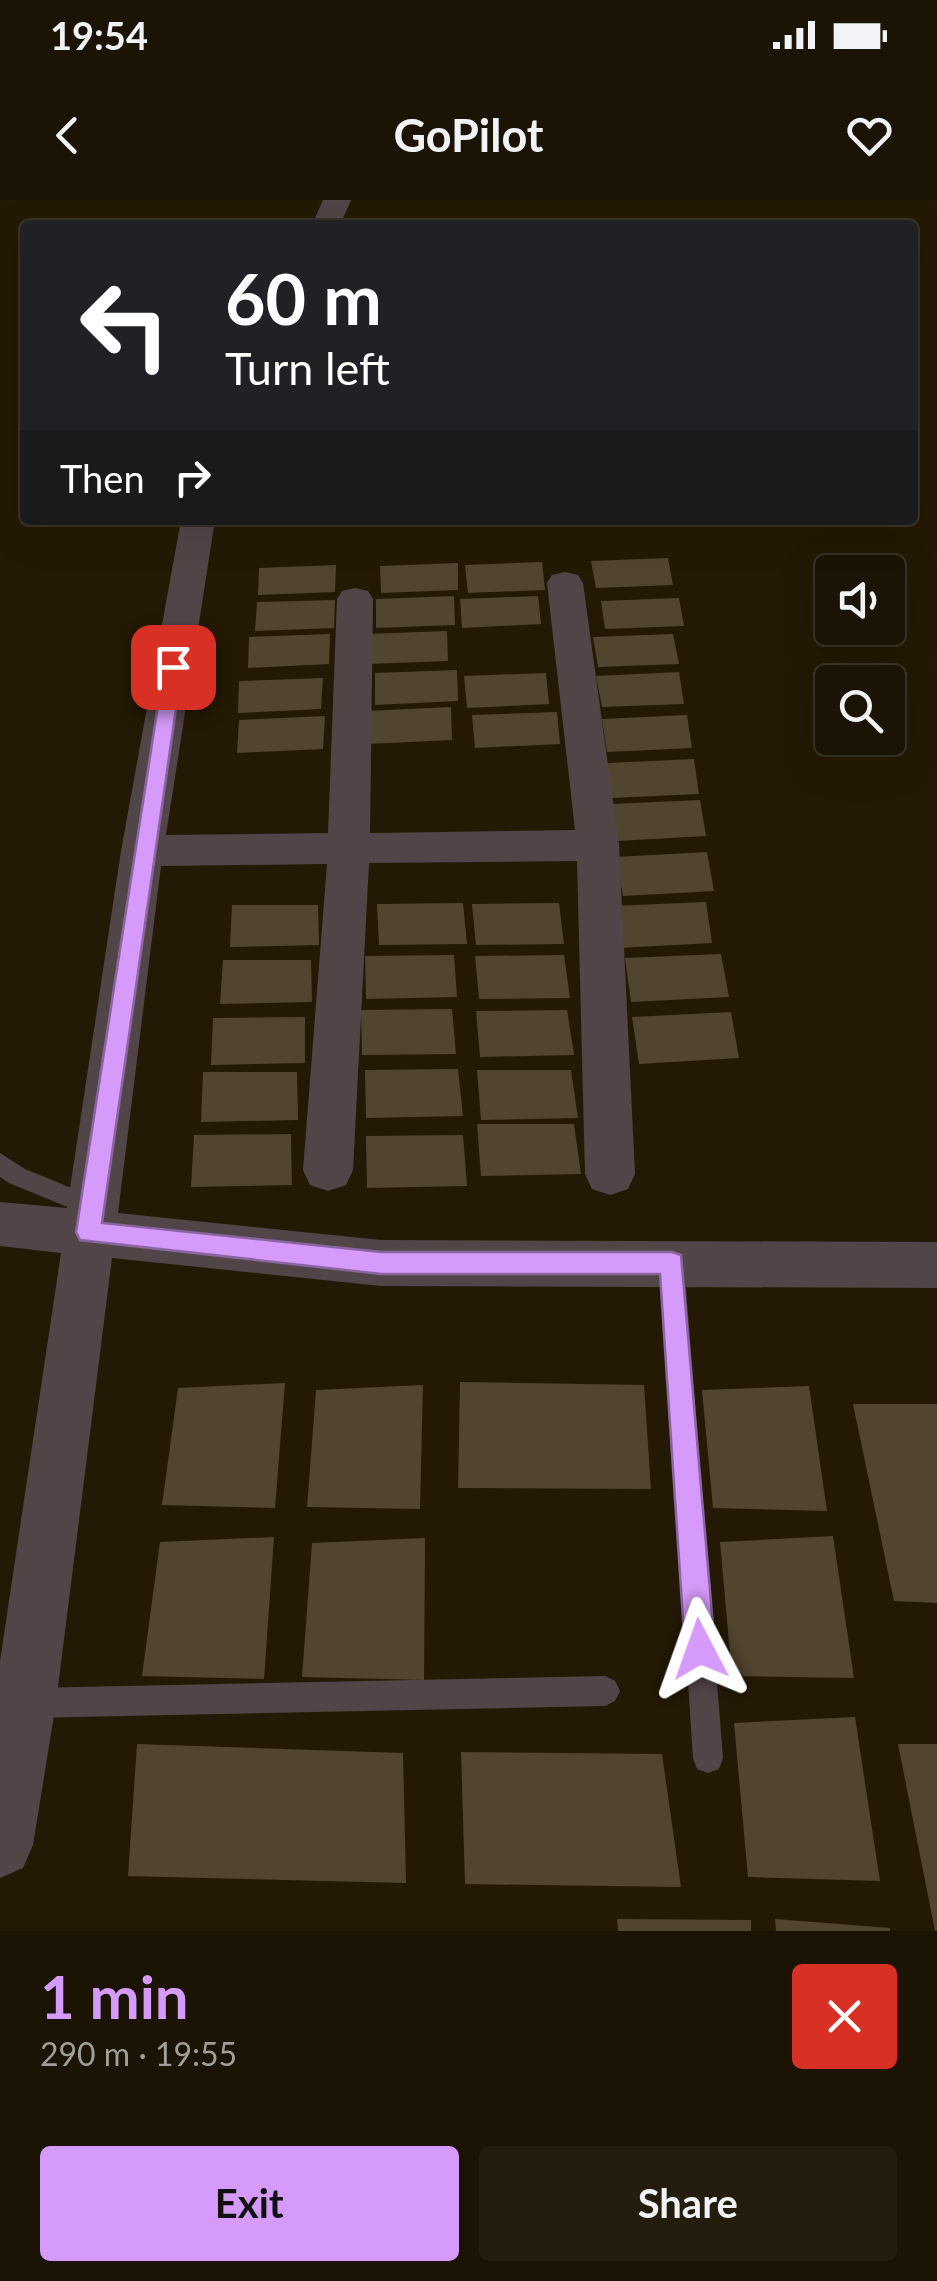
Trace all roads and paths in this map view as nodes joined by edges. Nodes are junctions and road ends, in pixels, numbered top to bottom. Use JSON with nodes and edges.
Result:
{"nodes":[{"id":1,"x":197,"y":525,"type":"edge"},
{"id":2,"x":565,"y":582,"type":"dead end"},
{"id":3,"x":354,"y":599,"type":"dead end"},
{"id":4,"x":598,"y":845,"type":"junction"},
{"id":5,"x":349,"y":848,"type":"junction"},
{"id":6,"x":142,"y":851,"type":"junction"},
{"id":7,"x":0,"y":1163,"type":"edge"},
{"id":8,"x":328,"y":1170,"type":"dead end"},
{"id":9,"x":610,"y":1174,"type":"dead end"},
{"id":10,"x":90,"y":1219,"type":"junction"},
{"id":11,"x":0,"y":1224,"type":"edge"},
{"id":12,"x":672,"y":1263,"type":"junction"},
{"id":13,"x":937,"y":1266,"type":"edge"},
{"id":14,"x":605,"y":1691,"type":"dead end"},
{"id":15,"x":25,"y":1702,"type":"junction"},
{"id":16,"x":708,"y":1758,"type":"dead end"},
{"id":17,"x":0,"y":1845,"type":"edge"}],
"edges":[{"from":1,"to":6,"type":"street"},
{"from":2,"to":4,"type":"street"},
{"from":3,"to":5,"type":"street"},
{"from":4,"to":5,"type":"street"},
{"from":4,"to":9,"type":"street"},
{"from":5,"to":6,"type":"street"},
{"from":5,"to":8,"type":"street"},
{"from":6,"to":10,"type":"street"},
{"from":7,"to":10,"type":"lane"},
{"from":10,"to":11,"type":"street"},
{"from":10,"to":12,"type":"street"},
{"from":10,"to":15,"type":"street"},
{"from":12,"to":13,"type":"street"},
{"from":12,"to":16,"type":"lane"},
{"from":14,"to":15,"type":"lane"},
{"from":15,"to":17,"type":"street"}]}
